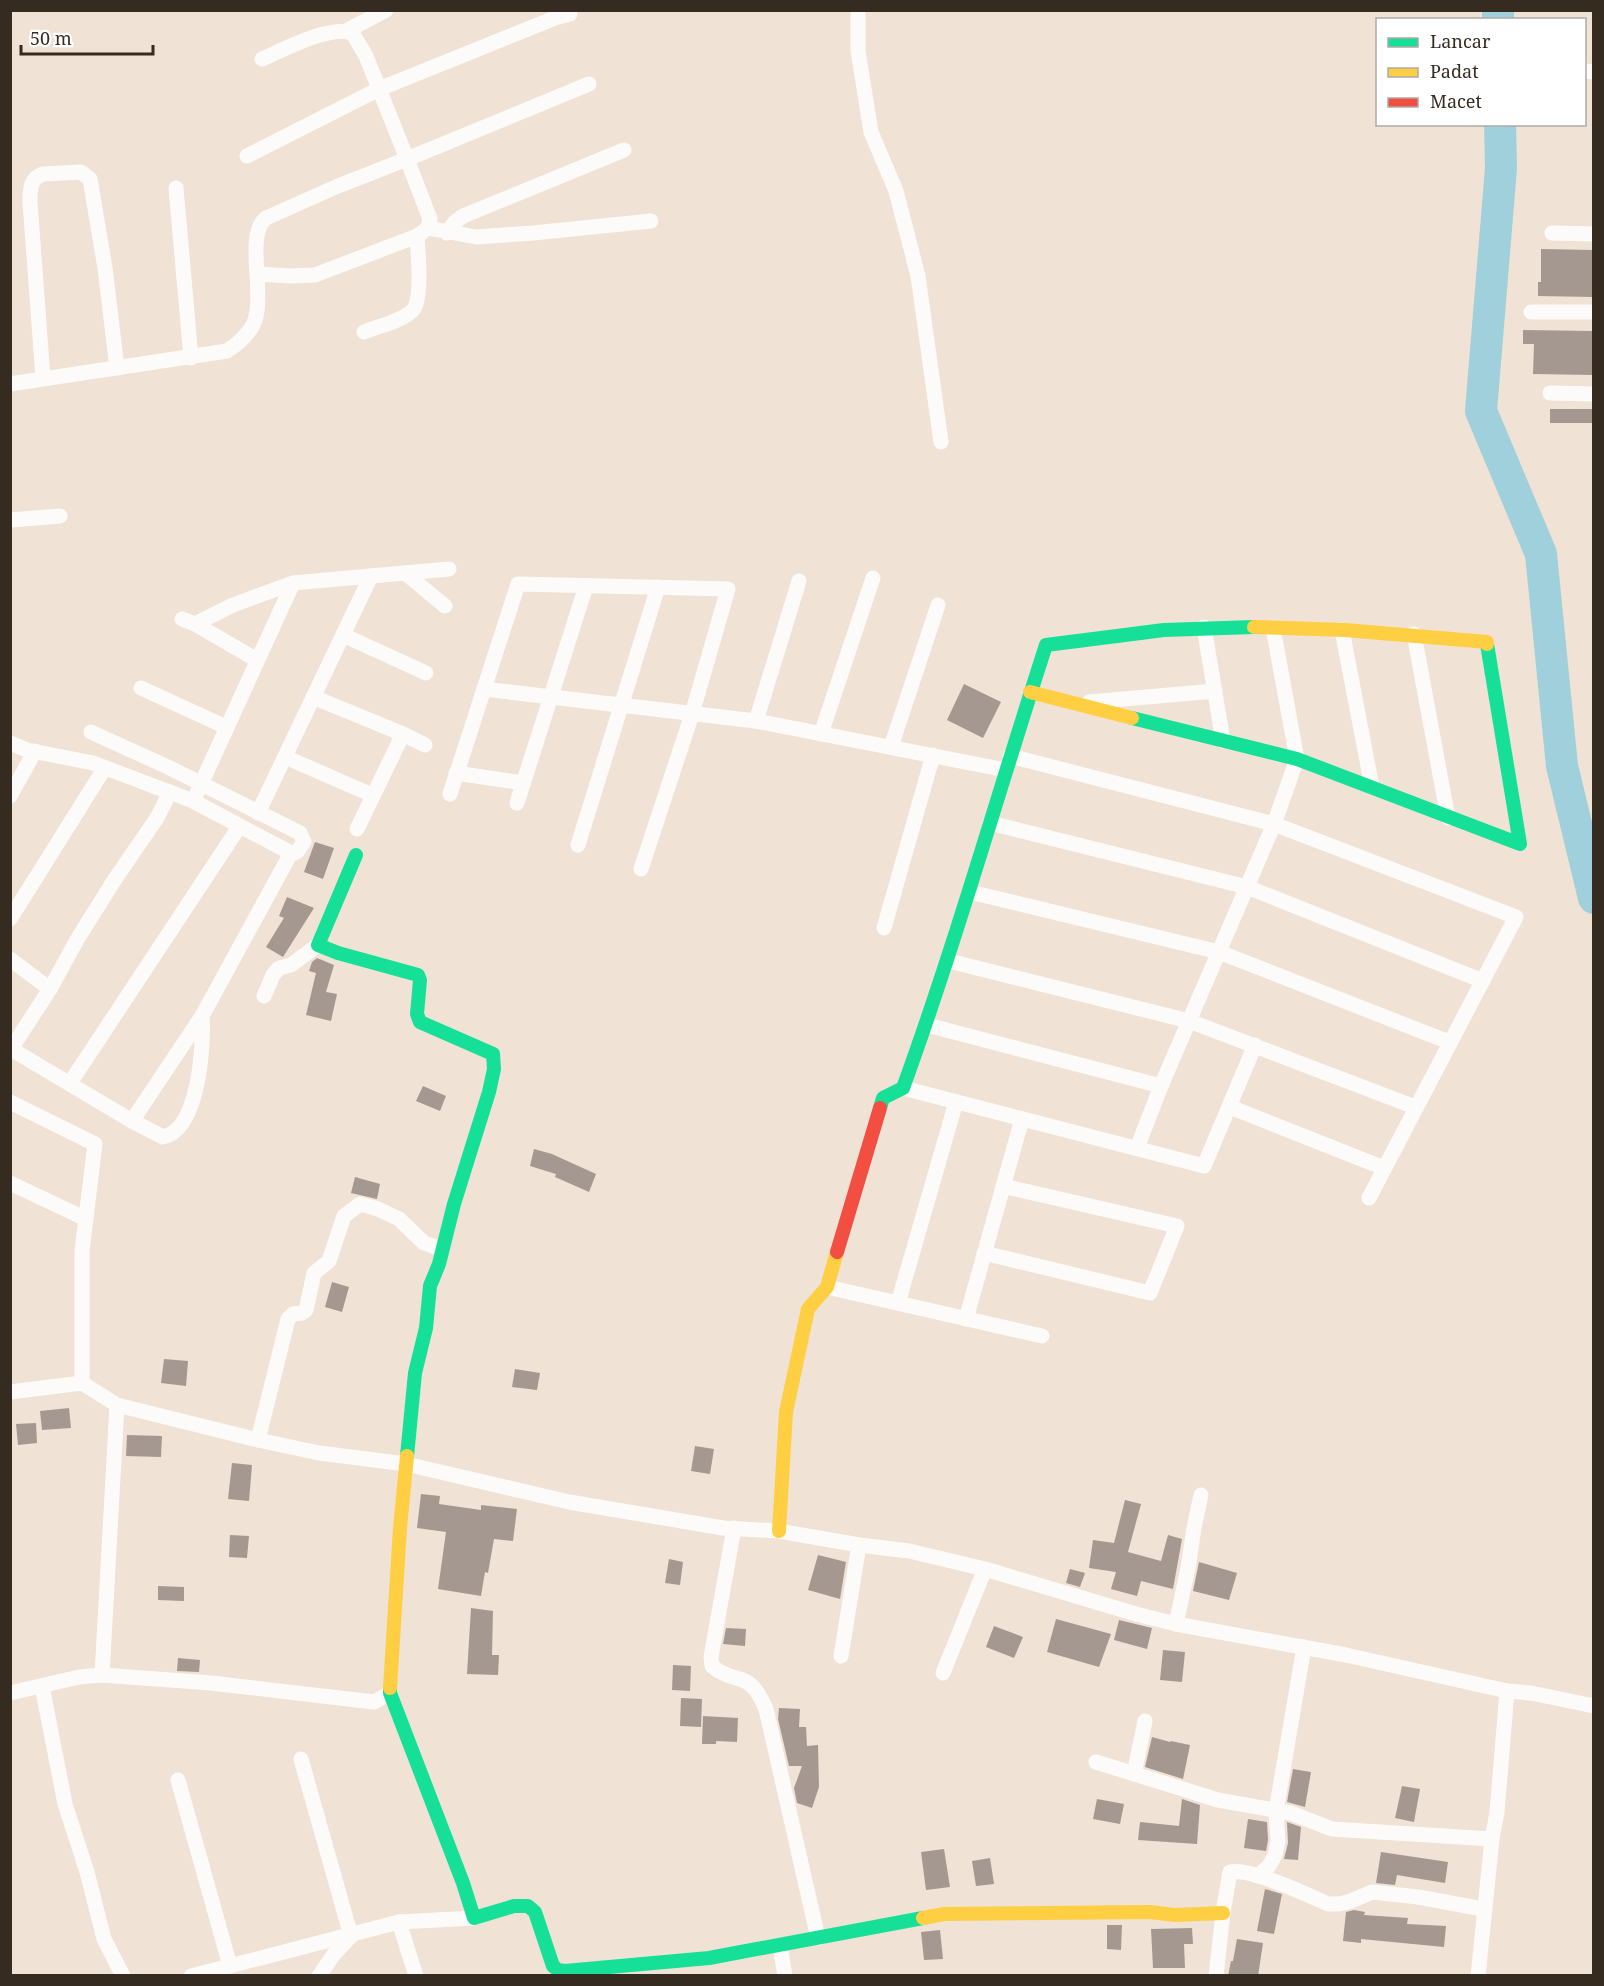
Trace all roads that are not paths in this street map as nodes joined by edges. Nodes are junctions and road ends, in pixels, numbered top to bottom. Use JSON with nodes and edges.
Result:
{"nodes":[{"id":1,"x":386,"y":10,"type":"edge"},
{"id":2,"x":858,"y":10,"type":"edge"},
{"id":3,"x":559,"y":14,"type":"edge"},
{"id":4,"x":348,"y":30,"type":"junction"},
{"id":5,"x":262,"y":59,"type":"dead end"},
{"id":6,"x":589,"y":84,"type":"dead end"},
{"id":7,"x":379,"y":89,"type":"junction"},
{"id":8,"x":624,"y":150,"type":"dead end"},
{"id":9,"x":247,"y":156,"type":"dead end"},
{"id":10,"x":407,"y":159,"type":"junction"},
{"id":11,"x":176,"y":188,"type":"dead end"},
{"id":12,"x":651,"y":221,"type":"dead end"},
{"id":13,"x":422,"y":232,"type":"junction"},
{"id":14,"x":447,"y":233,"type":"junction"},
{"id":15,"x":1552,"y":233,"type":"dead end"},
{"id":16,"x":1593,"y":234,"type":"edge"},
{"id":17,"x":258,"y":274,"type":"junction"},
{"id":18,"x":1531,"y":312,"type":"dead end"},
{"id":19,"x":1593,"y":312,"type":"edge"},
{"id":20,"x":364,"y":332,"type":"dead end"},
{"id":21,"x":191,"y":358,"type":"junction"},
{"id":22,"x":117,"y":368,"type":"junction"},
{"id":23,"x":44,"y":378,"type":"junction"},
{"id":24,"x":10,"y":384,"type":"edge"},
{"id":25,"x":1550,"y":393,"type":"dead end"},
{"id":26,"x":1593,"y":394,"type":"edge"},
{"id":27,"x":941,"y":442,"type":"dead end"},
{"id":28,"x":60,"y":516,"type":"dead end"},
{"id":29,"x":10,"y":520,"type":"edge"},
{"id":30,"x":449,"y":569,"type":"dead end"},
{"id":31,"x":405,"y":573,"type":"junction"},
{"id":32,"x":371,"y":576,"type":"junction"},
{"id":33,"x":873,"y":578,"type":"dead end"},
{"id":34,"x":799,"y":581,"type":"dead end"},
{"id":35,"x":293,"y":583,"type":"junction"},
{"id":36,"x":586,"y":585,"type":"junction"},
{"id":37,"x":658,"y":587,"type":"junction"},
{"id":38,"x":938,"y":605,"type":"dead end"},
{"id":39,"x":445,"y":606,"type":"dead end"},
{"id":40,"x":1204,"y":627,"type":"junction"},
{"id":41,"x":1273,"y":628,"type":"junction"},
{"id":42,"x":1342,"y":630,"type":"junction"},
{"id":43,"x":343,"y":634,"type":"junction"},
{"id":44,"x":1414,"y":634,"type":"junction"},
{"id":45,"x":257,"y":660,"type":"junction"},
{"id":46,"x":426,"y":673,"type":"dead end"},
{"id":47,"x":141,"y":688,"type":"dead end"},
{"id":48,"x":484,"y":689,"type":"junction"},
{"id":49,"x":1215,"y":691,"type":"junction"},
{"id":50,"x":1030,"y":692,"type":"junction"},
{"id":51,"x":314,"y":697,"type":"junction"},
{"id":52,"x":550,"y":697,"type":"junction"},
{"id":53,"x":1074,"y":704,"type":"junction"},
{"id":54,"x":621,"y":705,"type":"junction"},
{"id":55,"x":692,"y":714,"type":"junction"},
{"id":56,"x":756,"y":721,"type":"junction"},
{"id":57,"x":226,"y":727,"type":"junction"},
{"id":58,"x":91,"y":732,"type":"dead end"},
{"id":59,"x":403,"y":734,"type":"junction"},
{"id":60,"x":821,"y":734,"type":"junction"},
{"id":61,"x":1223,"y":741,"type":"junction"},
{"id":62,"x":10,"y":742,"type":"edge"},
{"id":63,"x":425,"y":745,"type":"dead end"},
{"id":64,"x":891,"y":747,"type":"junction"},
{"id":65,"x":35,"y":751,"type":"junction"},
{"id":66,"x":933,"y":755,"type":"junction"},
{"id":67,"x":285,"y":757,"type":"junction"},
{"id":68,"x":1297,"y":759,"type":"junction"},
{"id":69,"x":1008,"y":763,"type":"junction"},
{"id":70,"x":104,"y":769,"type":"junction"},
{"id":71,"x":456,"y":773,"type":"junction"},
{"id":72,"x":524,"y":783,"type":"junction"},
{"id":73,"x":202,"y":785,"type":"junction"},
{"id":74,"x":1372,"y":787,"type":"junction"},
{"id":75,"x":170,"y":792,"type":"junction"},
{"id":76,"x":450,"y":794,"type":"dead end"},
{"id":77,"x":372,"y":795,"type":"junction"},
{"id":78,"x":10,"y":796,"type":"edge"},
{"id":79,"x":192,"y":801,"type":"junction"},
{"id":80,"x":517,"y":803,"type":"dead end"},
{"id":81,"x":258,"y":813,"type":"junction"},
{"id":82,"x":1448,"y":818,"type":"junction"},
{"id":83,"x":990,"y":823,"type":"junction"},
{"id":84,"x":1274,"y":824,"type":"junction"},
{"id":85,"x":239,"y":826,"type":"junction"},
{"id":86,"x":357,"y":829,"type":"dead end"},
{"id":87,"x":578,"y":845,"type":"dead end"},
{"id":88,"x":291,"y":853,"type":"junction"},
{"id":89,"x":356,"y":855,"type":"dead end"},
{"id":90,"x":640,"y":869,"type":"dead end"},
{"id":91,"x":1247,"y":888,"type":"junction"},
{"id":92,"x":970,"y":892,"type":"junction"},
{"id":93,"x":10,"y":918,"type":"edge"},
{"id":94,"x":884,"y":928,"type":"dead end"},
{"id":95,"x":318,"y":945,"type":"junction"},
{"id":96,"x":1219,"y":952,"type":"junction"},
{"id":97,"x":10,"y":959,"type":"edge"},
{"id":98,"x":949,"y":961,"type":"junction"},
{"id":99,"x":1483,"y":981,"type":"junction"},
{"id":100,"x":50,"y":989,"type":"junction"},
{"id":101,"x":264,"y":996,"type":"dead end"},
{"id":102,"x":202,"y":1016,"type":"junction"},
{"id":103,"x":1189,"y":1021,"type":"junction"},
{"id":104,"x":927,"y":1025,"type":"junction"},
{"id":105,"x":1449,"y":1042,"type":"junction"},
{"id":106,"x":1255,"y":1045,"type":"junction"},
{"id":107,"x":70,"y":1083,"type":"junction"},
{"id":108,"x":1161,"y":1086,"type":"junction"},
{"id":109,"x":903,"y":1088,"type":"junction"},
{"id":110,"x":10,"y":1102,"type":"edge"},
{"id":111,"x":956,"y":1102,"type":"junction"},
{"id":112,"x":1230,"y":1107,"type":"junction"},
{"id":113,"x":1415,"y":1107,"type":"junction"},
{"id":114,"x":1022,"y":1119,"type":"junction"},
{"id":115,"x":132,"y":1121,"type":"junction"},
{"id":116,"x":1137,"y":1148,"type":"junction"},
{"id":117,"x":1384,"y":1167,"type":"junction"},
{"id":118,"x":10,"y":1184,"type":"edge"},
{"id":119,"x":1003,"y":1186,"type":"junction"},
{"id":120,"x":1369,"y":1198,"type":"dead end"},
{"id":121,"x":86,"y":1219,"type":"junction"},
{"id":122,"x":441,"y":1249,"type":"junction"},
{"id":123,"x":984,"y":1253,"type":"junction"},
{"id":124,"x":827,"y":1287,"type":"junction"},
{"id":125,"x":898,"y":1303,"type":"junction"},
{"id":126,"x":966,"y":1319,"type":"junction"},
{"id":127,"x":1042,"y":1336,"type":"dead end"},
{"id":128,"x":82,"y":1383,"type":"junction"},
{"id":129,"x":10,"y":1392,"type":"edge"},
{"id":130,"x":117,"y":1405,"type":"junction"},
{"id":131,"x":258,"y":1440,"type":"junction"},
{"id":132,"x":406,"y":1464,"type":"junction"},
{"id":133,"x":1201,"y":1496,"type":"dead end"},
{"id":134,"x":734,"y":1528,"type":"junction"},
{"id":135,"x":779,"y":1531,"type":"junction"},
{"id":136,"x":859,"y":1545,"type":"junction"},
{"id":137,"x":985,"y":1569,"type":"junction"},
{"id":138,"x":1176,"y":1624,"type":"junction"},
{"id":139,"x":1304,"y":1647,"type":"junction"},
{"id":140,"x":841,"y":1656,"type":"dead end"},
{"id":141,"x":943,"y":1673,"type":"dead end"},
{"id":142,"x":102,"y":1675,"type":"junction"},
{"id":143,"x":42,"y":1686,"type":"junction"},
{"id":144,"x":1507,"y":1691,"type":"junction"},
{"id":145,"x":10,"y":1693,"type":"edge"},
{"id":146,"x":390,"y":1694,"type":"junction"},
{"id":147,"x":1593,"y":1706,"type":"edge"},
{"id":148,"x":1145,"y":1721,"type":"dead end"},
{"id":149,"x":301,"y":1759,"type":"dead end"},
{"id":150,"x":1096,"y":1762,"type":"dead end"},
{"id":151,"x":1134,"y":1774,"type":"junction"},
{"id":152,"x":178,"y":1780,"type":"dead end"},
{"id":153,"x":1276,"y":1810,"type":"junction"},
{"id":154,"x":1492,"y":1839,"type":"junction"},
{"id":155,"x":1258,"y":1876,"type":"junction"},
{"id":156,"x":1483,"y":1909,"type":"junction"},
{"id":157,"x":1223,"y":1913,"type":"junction"},
{"id":158,"x":474,"y":1918,"type":"junction"},
{"id":159,"x":399,"y":1922,"type":"junction"},
{"id":160,"x":351,"y":1936,"type":"junction"},
{"id":161,"x":818,"y":1938,"type":"junction"},
{"id":162,"x":780,"y":1946,"type":"junction"},
{"id":163,"x":230,"y":1966,"type":"junction"},
{"id":164,"x":553,"y":1971,"type":"edge"},
{"id":165,"x":123,"y":1976,"type":"edge"},
{"id":166,"x":191,"y":1976,"type":"edge"},
{"id":167,"x":319,"y":1976,"type":"edge"},
{"id":168,"x":416,"y":1976,"type":"edge"},
{"id":169,"x":785,"y":1976,"type":"edge"},
{"id":170,"x":1216,"y":1976,"type":"edge"},
{"id":171,"x":1478,"y":1976,"type":"edge"}],
"edges":[{"from":1,"to":4,"type":"street"},
{"from":2,"to":27,"type":"street"},
{"from":3,"to":7,"type":"street"},
{"from":4,"to":5,"type":"street"},
{"from":4,"to":7,"type":"street"},
{"from":6,"to":10,"type":"street"},
{"from":7,"to":9,"type":"street"},
{"from":7,"to":10,"type":"street"},
{"from":8,"to":14,"type":"street"},
{"from":10,"to":13,"type":"street"},
{"from":10,"to":17,"type":"street"},
{"from":11,"to":21,"type":"street"},
{"from":12,"to":14,"type":"street"},
{"from":13,"to":14,"type":"street"},
{"from":13,"to":17,"type":"street"},
{"from":13,"to":20,"type":"street"},
{"from":15,"to":16,"type":"street"},
{"from":17,"to":21,"type":"street"},
{"from":18,"to":19,"type":"street"},
{"from":21,"to":22,"type":"street"},
{"from":22,"to":23,"type":"street"},
{"from":22,"to":23,"type":"street"},
{"from":23,"to":24,"type":"street"},
{"from":25,"to":26,"type":"street"},
{"from":28,"to":29,"type":"street"},
{"from":30,"to":31,"type":"street"},
{"from":31,"to":32,"type":"street"},
{"from":31,"to":39,"type":"street"},
{"from":32,"to":35,"type":"street"},
{"from":32,"to":43,"type":"street"},
{"from":33,"to":60,"type":"street"},
{"from":34,"to":56,"type":"street"},
{"from":35,"to":45,"type":"street"},
{"from":35,"to":45,"type":"street"},
{"from":36,"to":37,"type":"street"},
{"from":36,"to":48,"type":"street"},
{"from":36,"to":52,"type":"street"},
{"from":37,"to":54,"type":"street"},
{"from":37,"to":55,"type":"street"},
{"from":38,"to":64,"type":"street"},
{"from":40,"to":41,"type":"street"},
{"from":40,"to":49,"type":"street"},
{"from":40,"to":50,"type":"street"},
{"from":41,"to":42,"type":"street"},
{"from":41,"to":68,"type":"street"},
{"from":42,"to":44,"type":"street"},
{"from":42,"to":74,"type":"street"},
{"from":43,"to":46,"type":"street"},
{"from":43,"to":51,"type":"street"},
{"from":44,"to":82,"type":"street"},
{"from":44,"to":82,"type":"street"},
{"from":45,"to":57,"type":"street"},
{"from":47,"to":57,"type":"street"},
{"from":48,"to":52,"type":"street"},
{"from":48,"to":71,"type":"street"},
{"from":49,"to":53,"type":"street"},
{"from":49,"to":61,"type":"street"},
{"from":50,"to":53,"type":"street"},
{"from":50,"to":69,"type":"street"},
{"from":51,"to":59,"type":"street"},
{"from":51,"to":67,"type":"street"},
{"from":52,"to":54,"type":"street"},
{"from":52,"to":72,"type":"street"},
{"from":53,"to":61,"type":"street"},
{"from":54,"to":55,"type":"street"},
{"from":54,"to":87,"type":"street"},
{"from":55,"to":56,"type":"street"},
{"from":55,"to":90,"type":"street"},
{"from":56,"to":60,"type":"street"},
{"from":57,"to":73,"type":"street"},
{"from":58,"to":73,"type":"street"},
{"from":59,"to":63,"type":"street"},
{"from":59,"to":77,"type":"street"},
{"from":60,"to":64,"type":"street"},
{"from":61,"to":68,"type":"street"},
{"from":62,"to":65,"type":"street"},
{"from":64,"to":66,"type":"street"},
{"from":65,"to":70,"type":"street"},
{"from":65,"to":78,"type":"street"},
{"from":66,"to":69,"type":"street"},
{"from":66,"to":94,"type":"street"},
{"from":67,"to":77,"type":"street"},
{"from":67,"to":81,"type":"street"},
{"from":68,"to":74,"type":"street"},
{"from":68,"to":84,"type":"street"},
{"from":69,"to":83,"type":"street"},
{"from":69,"to":84,"type":"street"},
{"from":70,"to":75,"type":"street"},
{"from":70,"to":93,"type":"street"},
{"from":71,"to":72,"type":"street"},
{"from":71,"to":76,"type":"street"},
{"from":72,"to":80,"type":"street"},
{"from":73,"to":79,"type":"street"},
{"from":73,"to":81,"type":"street"},
{"from":74,"to":82,"type":"street"},
{"from":75,"to":79,"type":"street"},
{"from":75,"to":100,"type":"street"},
{"from":77,"to":86,"type":"street"},
{"from":79,"to":85,"type":"street"},
{"from":81,"to":88,"type":"street"},
{"from":83,"to":91,"type":"street"},
{"from":83,"to":92,"type":"street"},
{"from":84,"to":91,"type":"street"},
{"from":84,"to":99,"type":"street"},
{"from":85,"to":88,"type":"street"},
{"from":85,"to":107,"type":"street"},
{"from":88,"to":102,"type":"street"},
{"from":89,"to":95,"type":"street"},
{"from":91,"to":96,"type":"street"},
{"from":91,"to":99,"type":"street"},
{"from":92,"to":96,"type":"street"},
{"from":92,"to":98,"type":"street"},
{"from":95,"to":101,"type":"street"},
{"from":95,"to":122,"type":"street"},
{"from":96,"to":103,"type":"street"},
{"from":96,"to":105,"type":"street"},
{"from":97,"to":100,"type":"street"},
{"from":98,"to":103,"type":"street"},
{"from":98,"to":104,"type":"street"},
{"from":99,"to":105,"type":"street"},
{"from":100,"to":107,"type":"street"},
{"from":102,"to":115,"type":"street"},
{"from":102,"to":115,"type":"street"},
{"from":103,"to":106,"type":"street"},
{"from":103,"to":108,"type":"street"},
{"from":104,"to":108,"type":"street"},
{"from":104,"to":109,"type":"street"},
{"from":105,"to":113,"type":"street"},
{"from":106,"to":112,"type":"street"},
{"from":106,"to":113,"type":"street"},
{"from":107,"to":115,"type":"street"},
{"from":108,"to":116,"type":"street"},
{"from":109,"to":111,"type":"street"},
{"from":109,"to":124,"type":"street"},
{"from":110,"to":121,"type":"street"},
{"from":111,"to":114,"type":"street"},
{"from":111,"to":125,"type":"street"},
{"from":112,"to":116,"type":"street"},
{"from":112,"to":117,"type":"street"},
{"from":113,"to":117,"type":"street"},
{"from":114,"to":116,"type":"street"},
{"from":114,"to":119,"type":"street"},
{"from":117,"to":120,"type":"street"},
{"from":118,"to":121,"type":"street"},
{"from":119,"to":123,"type":"street"},
{"from":119,"to":123,"type":"street"},
{"from":121,"to":128,"type":"street"},
{"from":122,"to":131,"type":"street"},
{"from":122,"to":132,"type":"street"},
{"from":123,"to":126,"type":"street"},
{"from":124,"to":125,"type":"street"},
{"from":124,"to":135,"type":"street"},
{"from":125,"to":126,"type":"street"},
{"from":126,"to":127,"type":"street"},
{"from":128,"to":129,"type":"street"},
{"from":128,"to":130,"type":"street"},
{"from":130,"to":131,"type":"street"},
{"from":130,"to":142,"type":"street"},
{"from":131,"to":132,"type":"street"},
{"from":132,"to":134,"type":"street"},
{"from":132,"to":146,"type":"street"},
{"from":133,"to":138,"type":"street"},
{"from":134,"to":135,"type":"street"},
{"from":134,"to":161,"type":"street"},
{"from":135,"to":136,"type":"street"},
{"from":136,"to":137,"type":"street"},
{"from":136,"to":140,"type":"street"},
{"from":137,"to":138,"type":"street"},
{"from":137,"to":141,"type":"street"},
{"from":138,"to":139,"type":"street"},
{"from":139,"to":144,"type":"street"},
{"from":139,"to":153,"type":"street"},
{"from":142,"to":143,"type":"street"},
{"from":142,"to":146,"type":"street"},
{"from":143,"to":145,"type":"street"},
{"from":143,"to":165,"type":"street"},
{"from":144,"to":147,"type":"street"},
{"from":144,"to":154,"type":"street"},
{"from":146,"to":158,"type":"street"},
{"from":148,"to":151,"type":"street"},
{"from":149,"to":160,"type":"street"},
{"from":150,"to":151,"type":"street"},
{"from":151,"to":153,"type":"street"},
{"from":152,"to":163,"type":"street"},
{"from":153,"to":154,"type":"street"},
{"from":153,"to":155,"type":"street"},
{"from":154,"to":156,"type":"street"},
{"from":155,"to":156,"type":"street"},
{"from":155,"to":157,"type":"street"},
{"from":156,"to":171,"type":"street"},
{"from":157,"to":161,"type":"street"},
{"from":157,"to":170,"type":"street"},
{"from":158,"to":159,"type":"street"},
{"from":158,"to":164,"type":"street"},
{"from":159,"to":160,"type":"street"},
{"from":159,"to":168,"type":"street"},
{"from":160,"to":163,"type":"street"},
{"from":160,"to":167,"type":"street"},
{"from":161,"to":162,"type":"street"},
{"from":162,"to":164,"type":"street"},
{"from":162,"to":169,"type":"street"},
{"from":163,"to":166,"type":"street"}]}
